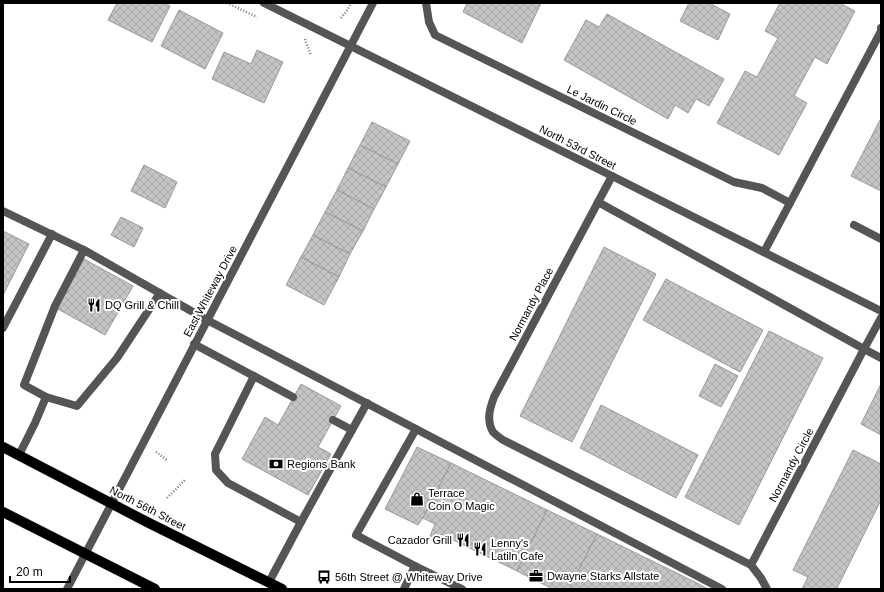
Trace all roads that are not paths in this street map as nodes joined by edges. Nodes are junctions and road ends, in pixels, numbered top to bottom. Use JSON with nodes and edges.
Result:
{"nodes":[{"id":1,"x":264,"y":3,"type":"edge"},
{"id":2,"x":372,"y":3,"type":"edge"},
{"id":3,"x":426,"y":3,"type":"edge"},
{"id":4,"x":881,"y":28,"type":"edge"},
{"id":5,"x":350,"y":45,"type":"junction"},
{"id":6,"x":612,"y":176,"type":"junction"},
{"id":7,"x":598,"y":202,"type":"junction"},
{"id":8,"x":790,"y":203,"type":"junction"},
{"id":9,"x":3,"y":211,"type":"edge"},
{"id":10,"x":854,"y":225,"type":"dead end"},
{"id":11,"x":52,"y":234,"type":"junction"},
{"id":12,"x":881,"y":239,"type":"edge"},
{"id":13,"x":84,"y":250,"type":"junction"},
{"id":14,"x":764,"y":252,"type":"junction"},
{"id":15,"x":160,"y":293,"type":"junction"},
{"id":16,"x":881,"y":312,"type":"edge"},
{"id":17,"x":881,"y":318,"type":"edge"},
{"id":18,"x":207,"y":320,"type":"junction"},
{"id":19,"x":3,"y":328,"type":"edge"},
{"id":20,"x":194,"y":344,"type":"junction"},
{"id":21,"x":864,"y":349,"type":"junction"},
{"id":22,"x":881,"y":358,"type":"edge"},
{"id":23,"x":254,"y":376,"type":"junction"},
{"id":24,"x":46,"y":397,"type":"junction"},
{"id":25,"x":293,"y":397,"type":"dead end"},
{"id":26,"x":367,"y":403,"type":"junction"},
{"id":27,"x":333,"y":420,"type":"dead end"},
{"id":28,"x":416,"y":429,"type":"junction"},
{"id":29,"x":352,"y":430,"type":"junction"},
{"id":30,"x":3,"y":447,"type":"edge"},
{"id":31,"x":19,"y":455,"type":"junction"},
{"id":32,"x":111,"y":503,"type":"junction"},
{"id":33,"x":3,"y":512,"type":"edge"},
{"id":34,"x":300,"y":522,"type":"junction"},
{"id":35,"x":85,"y":553,"type":"junction"},
{"id":36,"x":751,"y":565,"type":"junction"},
{"id":37,"x":415,"y":566,"type":"junction"},
{"id":38,"x":269,"y":582,"type":"junction"},
{"id":39,"x":150,"y":588,"type":"edge"},
{"id":40,"x":67,"y":589,"type":"edge"},
{"id":41,"x":282,"y":589,"type":"edge"},
{"id":42,"x":404,"y":589,"type":"edge"},
{"id":43,"x":462,"y":589,"type":"edge"},
{"id":44,"x":722,"y":589,"type":"edge"},
{"id":45,"x":767,"y":589,"type":"edge"}],
"edges":[{"from":1,"to":5,"type":"street","name":"North 53rd Street"},
{"from":2,"to":5,"type":"street","name":"East Whiteway Drive"},
{"from":3,"to":8,"type":"street","name":"Le Jardin Circle"},
{"from":4,"to":8,"type":"street"},
{"from":5,"to":6,"type":"street","name":"North 53rd Street"},
{"from":5,"to":18,"type":"street","name":"East Whiteway Drive"},
{"from":6,"to":7,"type":"street","name":"Normandy Place"},
{"from":6,"to":14,"type":"street","name":"North 53rd Street"},
{"from":7,"to":21,"type":"street"},
{"from":7,"to":36,"type":"street","name":"Normandy Place"},
{"from":8,"to":14,"type":"street"},
{"from":9,"to":11,"type":"street"},
{"from":10,"to":12,"type":"street"},
{"from":11,"to":13,"type":"street"},
{"from":11,"to":19,"type":"street"},
{"from":13,"to":15,"type":"street"},
{"from":13,"to":24,"type":"street"},
{"from":14,"to":16,"type":"street","name":"North 53rd Street"},
{"from":15,"to":18,"type":"street"},
{"from":15,"to":24,"type":"street"},
{"from":17,"to":21,"type":"street","name":"Normandy Circle"},
{"from":18,"to":20,"type":"street","name":"East Whiteway Drive"},
{"from":18,"to":26,"type":"street"},
{"from":20,"to":23,"type":"street"},
{"from":20,"to":32,"type":"street","name":"East Whiteway Drive"},
{"from":21,"to":22,"type":"street"},
{"from":21,"to":36,"type":"street","name":"Normandy Circle"},
{"from":23,"to":25,"type":"street"},
{"from":23,"to":34,"type":"street"},
{"from":24,"to":31,"type":"street"},
{"from":26,"to":28,"type":"street"},
{"from":26,"to":29,"type":"street"},
{"from":27,"to":29,"type":"street"},
{"from":28,"to":37,"type":"street"},
{"from":28,"to":44,"type":"street"},
{"from":29,"to":34,"type":"street"},
{"from":30,"to":31,"type":"main road","name":"North 56th Street"},
{"from":31,"to":32,"type":"main road","name":"North 56th Street"},
{"from":32,"to":35,"type":"street","name":"East Whiteway Drive"},
{"from":32,"to":38,"type":"main road","name":"North 56th Street"},
{"from":33,"to":35,"type":"main road"},
{"from":34,"to":38,"type":"street"},
{"from":35,"to":39,"type":"main road"},
{"from":35,"to":40,"type":"street","name":"East Whiteway Drive"},
{"from":36,"to":45,"type":"street"},
{"from":37,"to":42,"type":"street"},
{"from":37,"to":43,"type":"street"},
{"from":38,"to":41,"type":"main road","name":"North 56th Street"}]}
